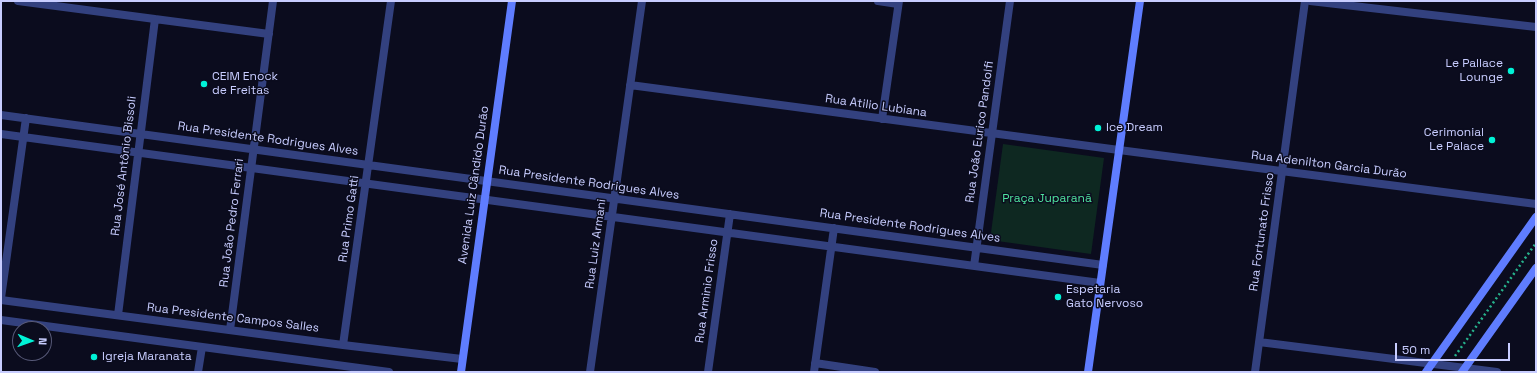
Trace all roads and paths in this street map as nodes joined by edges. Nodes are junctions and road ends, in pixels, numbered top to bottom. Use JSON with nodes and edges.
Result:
{"nodes":[{"id":1,"x":18,"y":1,"type":"edge"},
{"id":2,"x":273,"y":1,"type":"edge"},
{"id":3,"x":391,"y":1,"type":"edge"},
{"id":4,"x":512,"y":1,"type":"edge"},
{"id":5,"x":642,"y":1,"type":"edge"},
{"id":6,"x":878,"y":1,"type":"edge"},
{"id":7,"x":1010,"y":1,"type":"edge"},
{"id":8,"x":1140,"y":1,"type":"edge"},
{"id":9,"x":1305,"y":1,"type":"edge"},
{"id":10,"x":1310,"y":1,"type":"edge"},
{"id":11,"x":898,"y":2,"type":"edge"},
{"id":12,"x":155,"y":19,"type":"junction"},
{"id":13,"x":1536,"y":27,"type":"edge"},
{"id":14,"x":269,"y":34,"type":"junction"},
{"id":15,"x":630,"y":85,"type":"junction"},
{"id":16,"x":1,"y":115,"type":"edge"},
{"id":17,"x":26,"y":118,"type":"junction"},
{"id":18,"x":882,"y":119,"type":"junction"},
{"id":19,"x":1,"y":134,"type":"edge"},
{"id":20,"x":141,"y":134,"type":"junction"},
{"id":21,"x":992,"y":134,"type":"junction"},
{"id":22,"x":23,"y":137,"type":"junction"},
{"id":23,"x":254,"y":149,"type":"junction"},
{"id":24,"x":1119,"y":150,"type":"junction"},
{"id":25,"x":138,"y":153,"type":"junction"},
{"id":26,"x":368,"y":165,"type":"junction"},
{"id":27,"x":251,"y":168,"type":"junction"},
{"id":28,"x":1282,"y":172,"type":"junction"},
{"id":29,"x":487,"y":181,"type":"junction"},
{"id":30,"x":366,"y":183,"type":"junction"},
{"id":31,"x":615,"y":198,"type":"junction"},
{"id":32,"x":485,"y":200,"type":"junction"},
{"id":33,"x":1536,"y":204,"type":"edge"},
{"id":34,"x":730,"y":214,"type":"junction"},
{"id":35,"x":611,"y":217,"type":"junction"},
{"id":36,"x":1536,"y":217,"type":"edge"},
{"id":37,"x":834,"y":228,"type":"junction"},
{"id":38,"x":727,"y":232,"type":"junction"},
{"id":39,"x":1536,"y":243,"type":"edge"},
{"id":40,"x":831,"y":247,"type":"junction"},
{"id":41,"x":976,"y":247,"type":"junction"},
{"id":42,"x":1103,"y":264,"type":"junction"},
{"id":43,"x":974,"y":266,"type":"junction"},
{"id":44,"x":1536,"y":268,"type":"edge"},
{"id":45,"x":1100,"y":283,"type":"junction"},
{"id":46,"x":1,"y":299,"type":"edge"},
{"id":47,"x":118,"y":315,"type":"junction"},
{"id":48,"x":1,"y":320,"type":"edge"},
{"id":49,"x":230,"y":330,"type":"junction"},
{"id":50,"x":1259,"y":342,"type":"junction"},
{"id":51,"x":343,"y":345,"type":"junction"},
{"id":52,"x":202,"y":347,"type":"junction"},
{"id":53,"x":462,"y":359,"type":"junction"},
{"id":54,"x":816,"y":363,"type":"junction"},
{"id":55,"x":1431,"y":364,"type":"junction"},
{"id":56,"x":1448,"y":366,"type":"junction"},
{"id":57,"x":1463,"y":370,"type":"edge"},
{"id":58,"x":198,"y":372,"type":"edge"},
{"id":59,"x":389,"y":372,"type":"edge"},
{"id":60,"x":461,"y":372,"type":"edge"},
{"id":61,"x":590,"y":372,"type":"edge"},
{"id":62,"x":708,"y":372,"type":"edge"},
{"id":63,"x":814,"y":372,"type":"edge"},
{"id":64,"x":875,"y":372,"type":"edge"},
{"id":65,"x":1088,"y":372,"type":"edge"},
{"id":66,"x":1255,"y":372,"type":"edge"},
{"id":67,"x":1426,"y":372,"type":"edge"},
{"id":68,"x":1498,"y":372,"type":"edge"}],
"edges":[{"from":1,"to":12,"type":"street"},
{"from":2,"to":14,"type":"street","name":"Rua João Pedro Ferrari"},
{"from":3,"to":26,"type":"street","name":"Rua Primo Gatti"},
{"from":4,"to":29,"type":"street","name":"Avenida Luiz Cândido Durão"},
{"from":5,"to":15,"type":"street","name":"Rua Luiz Armani"},
{"from":6,"to":11,"type":"street"},
{"from":7,"to":21,"type":"street","name":"Rua João Eurico Pandolfi"},
{"from":8,"to":24,"type":"street"},
{"from":9,"to":28,"type":"street","name":"Rua Fortunato Frisso"},
{"from":10,"to":13,"type":"street"},
{"from":11,"to":18,"type":"street"},
{"from":12,"to":14,"type":"street"},
{"from":12,"to":20,"type":"street","name":"Rua José Antônio Bissoli"},
{"from":14,"to":23,"type":"street","name":"Rua João Pedro Ferrari"},
{"from":15,"to":18,"type":"street","name":"Rua Atilio Lubiana"},
{"from":15,"to":31,"type":"street","name":"Rua Luiz Armani"},
{"from":16,"to":17,"type":"street","name":"Rua Presidente Rodrigues Alves"},
{"from":17,"to":20,"type":"street","name":"Rua Presidente Rodrigues Alves"},
{"from":17,"to":22,"type":"street"},
{"from":18,"to":21,"type":"street","name":"Rua Atilio Lubiana"},
{"from":19,"to":22,"type":"street"},
{"from":20,"to":23,"type":"street","name":"Rua Presidente Rodrigues Alves"},
{"from":20,"to":25,"type":"street","name":"Rua José Antônio Bissoli"},
{"from":21,"to":24,"type":"street","name":"Rua Atilio Lubiana"},
{"from":21,"to":41,"type":"street","name":"Rua João Eurico Pandolfi"},
{"from":22,"to":25,"type":"street"},
{"from":22,"to":46,"type":"street"},
{"from":23,"to":26,"type":"street","name":"Rua Presidente Rodrigues Alves"},
{"from":23,"to":27,"type":"street","name":"Rua João Pedro Ferrari"},
{"from":24,"to":28,"type":"street","name":"Rua Adenilton Garcia Durão"},
{"from":24,"to":42,"type":"street"},
{"from":25,"to":27,"type":"street"},
{"from":25,"to":47,"type":"street","name":"Rua José Antônio Bissoli"},
{"from":26,"to":29,"type":"street","name":"Rua Presidente Rodrigues Alves"},
{"from":26,"to":30,"type":"street","name":"Rua Primo Gatti"},
{"from":27,"to":30,"type":"street"},
{"from":27,"to":49,"type":"street","name":"Rua João Pedro Ferrari"},
{"from":28,"to":33,"type":"street","name":"Rua Adenilton Garcia Durão"},
{"from":28,"to":50,"type":"street","name":"Rua Fortunato Frisso"},
{"from":29,"to":31,"type":"street","name":"Rua Presidente Rodrigues Alves"},
{"from":29,"to":32,"type":"street","name":"Avenida Luiz Cândido Durão"},
{"from":30,"to":32,"type":"street"},
{"from":30,"to":51,"type":"street","name":"Rua Primo Gatti"},
{"from":31,"to":34,"type":"street","name":"Rua Presidente Rodrigues Alves"},
{"from":31,"to":35,"type":"street","name":"Rua Luiz Armani"},
{"from":32,"to":35,"type":"street"},
{"from":32,"to":53,"type":"street","name":"Avenida Luiz Cândido Durão"},
{"from":34,"to":37,"type":"street","name":"Rua Presidente Rodrigues Alves"},
{"from":34,"to":38,"type":"street","name":"Rua Arminio Frisso"},
{"from":35,"to":38,"type":"street"},
{"from":35,"to":61,"type":"street","name":"Rua Luiz Armani"},
{"from":36,"to":55,"type":"street"},
{"from":37,"to":40,"type":"street"},
{"from":37,"to":41,"type":"street","name":"Rua Presidente Rodrigues Alves"},
{"from":38,"to":40,"type":"street"},
{"from":38,"to":62,"type":"street","name":"Rua Arminio Frisso"},
{"from":39,"to":56,"type":"path"},
{"from":40,"to":43,"type":"street"},
{"from":40,"to":54,"type":"street"},
{"from":41,"to":42,"type":"street","name":"Rua Presidente Rodrigues Alves"},
{"from":41,"to":43,"type":"street","name":"Rua João Eurico Pandolfi"},
{"from":42,"to":45,"type":"street"},
{"from":43,"to":45,"type":"street"},
{"from":44,"to":57,"type":"street"},
{"from":45,"to":65,"type":"street"},
{"from":46,"to":47,"type":"street","name":"Rua Presidente Campos Salles"},
{"from":47,"to":49,"type":"street","name":"Rua Presidente Campos Salles"},
{"from":48,"to":52,"type":"street"},
{"from":49,"to":51,"type":"street","name":"Rua Presidente Campos Salles"},
{"from":50,"to":55,"type":"street"},
{"from":50,"to":66,"type":"street","name":"Rua Fortunato Frisso"},
{"from":51,"to":53,"type":"street","name":"Rua Presidente Campos Salles"},
{"from":52,"to":58,"type":"street"},
{"from":52,"to":59,"type":"street"},
{"from":53,"to":60,"type":"street","name":"Avenida Luiz Cândido Durão"},
{"from":54,"to":63,"type":"street"},
{"from":54,"to":64,"type":"street"},
{"from":55,"to":56,"type":"street"},
{"from":55,"to":67,"type":"street"},
{"from":56,"to":57,"type":"street"},
{"from":57,"to":68,"type":"street"}]}
